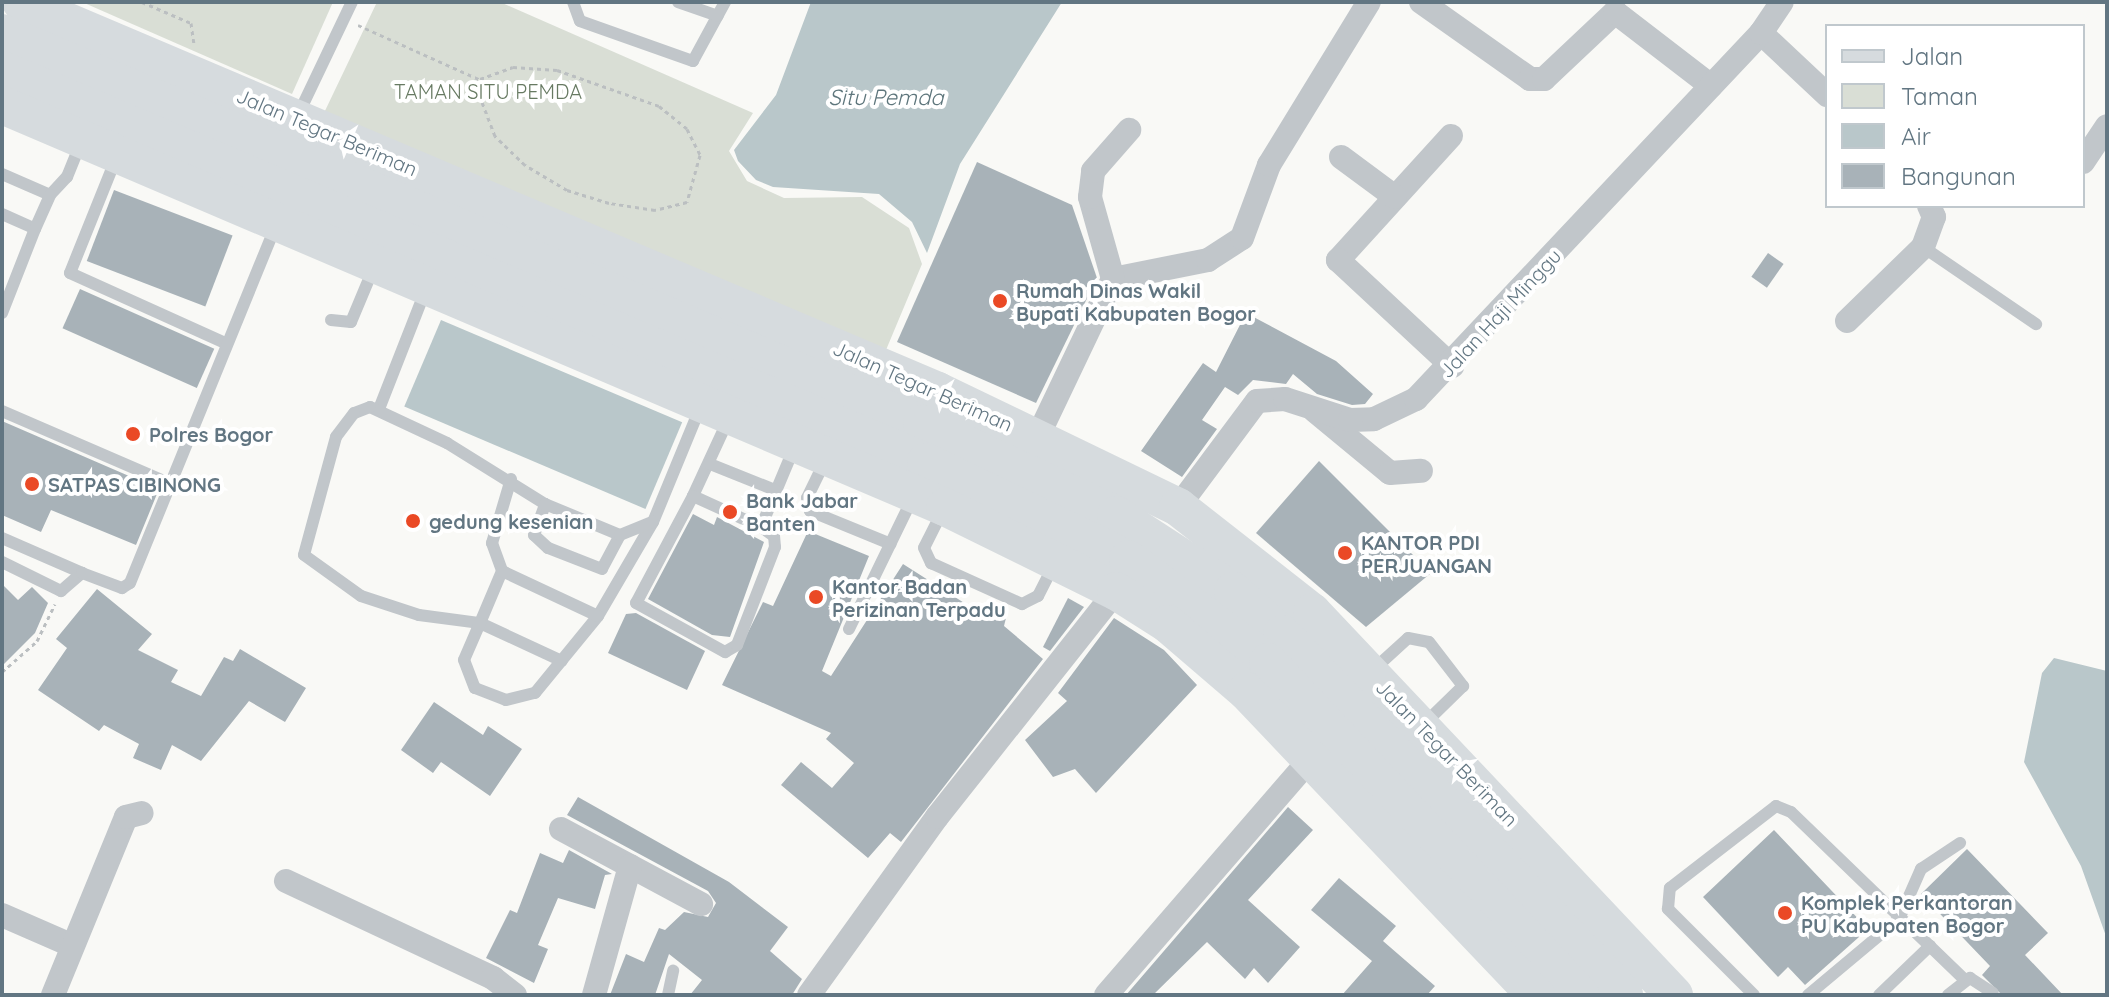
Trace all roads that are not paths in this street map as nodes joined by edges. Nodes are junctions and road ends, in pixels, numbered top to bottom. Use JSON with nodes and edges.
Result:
{"nodes":[{"id":1,"x":21,"y":2,"type":"edge"},
{"id":2,"x":352,"y":2,"type":"edge"},
{"id":3,"x":573,"y":2,"type":"edge"},
{"id":4,"x":678,"y":2,"type":"edge"},
{"id":5,"x":725,"y":2,"type":"edge"},
{"id":6,"x":1369,"y":2,"type":"edge"},
{"id":7,"x":1421,"y":2,"type":"edge"},
{"id":8,"x":1782,"y":2,"type":"edge"},
{"id":9,"x":718,"y":16,"type":"junction"},
{"id":10,"x":2,"y":33,"type":"edge"},
{"id":11,"x":1761,"y":33,"type":"junction"},
{"id":12,"x":2,"y":70,"type":"edge"},
{"id":13,"x":1711,"y":86,"type":"junction"},
{"id":14,"x":1825,"y":93,"type":"edge"},
{"id":15,"x":2,"y":105,"type":"edge"},
{"id":16,"x":296,"y":118,"type":"junction"},
{"id":17,"x":2107,"y":126,"type":"edge"},
{"id":18,"x":1129,"y":130,"type":"dead end"},
{"id":19,"x":1451,"y":136,"type":"dead end"},
{"id":20,"x":82,"y":139,"type":"junction"},
{"id":21,"x":124,"y":139,"type":"junction"},
{"id":22,"x":1341,"y":157,"type":"dead end"},
{"id":23,"x":2085,"y":159,"type":"edge"},
{"id":24,"x":2,"y":174,"type":"edge"},
{"id":25,"x":50,"y":195,"type":"junction"},
{"id":26,"x":1395,"y":197,"type":"junction"},
{"id":27,"x":1930,"y":208,"type":"edge"},
{"id":28,"x":2,"y":214,"type":"edge"},
{"id":29,"x":277,"y":223,"type":"junction"},
{"id":30,"x":35,"y":229,"type":"junction"},
{"id":31,"x":1923,"y":247,"type":"junction"},
{"id":32,"x":375,"y":264,"type":"junction"},
{"id":33,"x":434,"y":271,"type":"junction"},
{"id":34,"x":1113,"y":279,"type":"junction"},
{"id":35,"x":2,"y":313,"type":"edge"},
{"id":36,"x":621,"y":314,"type":"junction"},
{"id":37,"x":331,"y":320,"type":"dead end"},
{"id":38,"x":1847,"y":321,"type":"dead end"},
{"id":39,"x":2036,"y":324,"type":"dead end"},
{"id":40,"x":227,"y":344,"type":"junction"},
{"id":41,"x":1452,"y":366,"type":"junction"},
{"id":42,"x":930,"y":407,"type":"junction"},
{"id":43,"x":379,"y":409,"type":"junction"},
{"id":44,"x":716,"y":409,"type":"junction"},
{"id":45,"x":1313,"y":409,"type":"junction"},
{"id":46,"x":2,"y":411,"type":"edge"},
{"id":47,"x":1038,"y":436,"type":"junction"},
{"id":48,"x":812,"y":450,"type":"junction"},
{"id":49,"x":710,"y":464,"type":"junction"},
{"id":50,"x":1421,"y":471,"type":"dead end"},
{"id":51,"x":511,"y":479,"type":"junction"},
{"id":52,"x":171,"y":484,"type":"junction"},
{"id":53,"x":925,"y":484,"type":"junction"},
{"id":54,"x":775,"y":490,"type":"junction"},
{"id":55,"x":693,"y":496,"type":"junction"},
{"id":56,"x":545,"y":504,"type":"junction"},
{"id":57,"x":1178,"y":507,"type":"junction"},
{"id":58,"x":653,"y":522,"type":"junction"},
{"id":59,"x":761,"y":527,"type":"junction"},
{"id":60,"x":620,"y":535,"type":"junction"},
{"id":61,"x":2,"y":538,"type":"edge"},
{"id":62,"x":891,"y":544,"type":"junction"},
{"id":63,"x":1057,"y":559,"type":"junction"},
{"id":64,"x":2,"y":562,"type":"edge"},
{"id":65,"x":502,"y":571,"type":"junction"},
{"id":66,"x":82,"y":573,"type":"junction"},
{"id":67,"x":1116,"y":591,"type":"junction"},
{"id":68,"x":598,"y":616,"type":"junction"},
{"id":69,"x":480,"y":623,"type":"junction"},
{"id":70,"x":849,"y":629,"type":"dead end"},
{"id":71,"x":562,"y":661,"type":"junction"},
{"id":72,"x":1371,"y":672,"type":"junction"},
{"id":73,"x":1423,"y":725,"type":"junction"},
{"id":74,"x":1312,"y":757,"type":"junction"},
{"id":75,"x":142,"y":813,"type":"dead end"},
{"id":76,"x":561,"y":829,"type":"dead end"},
{"id":77,"x":1960,"y":843,"type":"dead end"},
{"id":78,"x":630,"y":866,"type":"junction"},
{"id":79,"x":286,"y":881,"type":"dead end"},
{"id":80,"x":701,"y":904,"type":"dead end"},
{"id":81,"x":2,"y":915,"type":"edge"},
{"id":82,"x":1899,"y":919,"type":"junction"},
{"id":83,"x":71,"y":945,"type":"junction"},
{"id":84,"x":1930,"y":946,"type":"junction"},
{"id":85,"x":673,"y":971,"type":"dead end"},
{"id":86,"x":1965,"y":980,"type":"junction"},
{"id":87,"x":1993,"y":993,"type":"dead end"},
{"id":88,"x":53,"y":995,"type":"edge"},
{"id":89,"x":515,"y":995,"type":"edge"},
{"id":90,"x":594,"y":995,"type":"edge"},
{"id":91,"x":668,"y":995,"type":"edge"},
{"id":92,"x":809,"y":995,"type":"edge"},
{"id":93,"x":1106,"y":995,"type":"edge"},
{"id":94,"x":1536,"y":995,"type":"edge"},
{"id":95,"x":1581,"y":995,"type":"edge"},
{"id":96,"x":1624,"y":995,"type":"edge"},
{"id":97,"x":1674,"y":995,"type":"edge"},
{"id":98,"x":1753,"y":995,"type":"edge"},
{"id":99,"x":1808,"y":995,"type":"edge"},
{"id":100,"x":1879,"y":995,"type":"edge"},
{"id":101,"x":1948,"y":995,"type":"edge"}],
"edges":[{"from":1,"to":16,"type":"main road","name":"Jalan Tegar Beriman"},
{"from":2,"to":16,"type":"lane"},
{"from":3,"to":9,"type":"lane"},
{"from":4,"to":9,"type":"lane"},
{"from":5,"to":9,"type":"lane"},
{"from":6,"to":34,"type":"street"},
{"from":7,"to":13,"type":"street"},
{"from":8,"to":11,"type":"street","name":"Jalan Haji Minggu"},
{"from":10,"to":36,"type":"main road","name":"Jalan Tegar Beriman"},
{"from":11,"to":13,"type":"street","name":"Jalan Haji Minggu"},
{"from":11,"to":14,"type":"street"},
{"from":12,"to":21,"type":"main road","name":"Jalan Tegar Beriman"},
{"from":13,"to":41,"type":"street","name":"Jalan Haji Minggu"},
{"from":15,"to":20,"type":"main road","name":"Jalan Tegar Beriman"},
{"from":16,"to":42,"type":"main road","name":"Jalan Tegar Beriman"},
{"from":17,"to":23,"type":"street"},
{"from":18,"to":34,"type":"street"},
{"from":19,"to":26,"type":"street"},
{"from":20,"to":21,"type":"main road","name":"Jalan Tegar Beriman"},
{"from":20,"to":25,"type":"lane"},
{"from":21,"to":29,"type":"main road","name":"Jalan Tegar Beriman"},
{"from":21,"to":33,"type":"main road","name":"Jalan Tegar Beriman"},
{"from":21,"to":40,"type":"lane"},
{"from":22,"to":26,"type":"street"},
{"from":24,"to":25,"type":"lane"},
{"from":25,"to":30,"type":"lane"},
{"from":26,"to":41,"type":"street"},
{"from":27,"to":31,"type":"street"},
{"from":28,"to":30,"type":"lane"},
{"from":29,"to":32,"type":"main road","name":"Jalan Tegar Beriman"},
{"from":29,"to":40,"type":"lane"},
{"from":30,"to":35,"type":"lane"},
{"from":31,"to":38,"type":"street"},
{"from":31,"to":39,"type":"lane"},
{"from":32,"to":33,"type":"main road","name":"Jalan Tegar Beriman"},
{"from":32,"to":37,"type":"lane"},
{"from":33,"to":36,"type":"main road","name":"Jalan Tegar Beriman"},
{"from":33,"to":43,"type":"lane"},
{"from":33,"to":44,"type":"main road","name":"Jalan Tegar Beriman"},
{"from":34,"to":47,"type":"street"},
{"from":36,"to":42,"type":"main road","name":"Jalan Tegar Beriman"},
{"from":36,"to":53,"type":"main road","name":"Jalan Tegar Beriman"},
{"from":40,"to":52,"type":"lane"},
{"from":41,"to":45,"type":"street","name":"Jalan Haji Minggu"},
{"from":42,"to":47,"type":"main road","name":"Jalan Tegar Beriman"},
{"from":42,"to":96,"type":"main road","name":"Jalan Tegar Beriman"},
{"from":43,"to":51,"type":"lane"},
{"from":43,"to":69,"type":"lane"},
{"from":44,"to":48,"type":"main road","name":"Jalan Tegar Beriman"},
{"from":44,"to":49,"type":"lane"},
{"from":44,"to":58,"type":"lane"},
{"from":45,"to":50,"type":"street"},
{"from":45,"to":57,"type":"street","name":"Jalan Haji Minggu"},
{"from":46,"to":52,"type":"lane"},
{"from":47,"to":57,"type":"main road","name":"Jalan Tegar Beriman"},
{"from":48,"to":53,"type":"main road","name":"Jalan Tegar Beriman"},
{"from":48,"to":54,"type":"lane"},
{"from":48,"to":62,"type":"lane"},
{"from":49,"to":54,"type":"lane"},
{"from":49,"to":55,"type":"lane"},
{"from":51,"to":56,"type":"lane"},
{"from":51,"to":65,"type":"lane"},
{"from":52,"to":66,"type":"lane"},
{"from":53,"to":62,"type":"lane"},
{"from":53,"to":63,"type":"main road","name":"Jalan Tegar Beriman"},
{"from":53,"to":63,"type":"lane"},
{"from":53,"to":95,"type":"main road","name":"Jalan Tegar Beriman"},
{"from":54,"to":59,"type":"lane"},
{"from":55,"to":59,"type":"lane"},
{"from":55,"to":59,"type":"lane"},
{"from":56,"to":60,"type":"lane"},
{"from":56,"to":60,"type":"lane"},
{"from":57,"to":72,"type":"main road","name":"Jalan Tegar Beriman"},
{"from":58,"to":60,"type":"lane"},
{"from":58,"to":68,"type":"lane"},
{"from":61,"to":66,"type":"lane"},
{"from":62,"to":70,"type":"lane"},
{"from":63,"to":67,"type":"main road","name":"Jalan Tegar Beriman"},
{"from":64,"to":66,"type":"lane"},
{"from":65,"to":68,"type":"lane"},
{"from":65,"to":69,"type":"lane"},
{"from":67,"to":74,"type":"main road","name":"Jalan Tegar Beriman"},
{"from":67,"to":92,"type":"street"},
{"from":68,"to":71,"type":"lane"},
{"from":69,"to":71,"type":"lane"},
{"from":69,"to":71,"type":"lane"},
{"from":72,"to":73,"type":"main road","name":"Jalan Tegar Beriman"},
{"from":72,"to":73,"type":"lane"},
{"from":73,"to":97,"type":"main road","name":"Jalan Tegar Beriman"},
{"from":74,"to":93,"type":"street"},
{"from":74,"to":94,"type":"main road","name":"Jalan Tegar Beriman"},
{"from":75,"to":83,"type":"street"},
{"from":76,"to":78,"type":"street"},
{"from":77,"to":82,"type":"lane"},
{"from":78,"to":80,"type":"street"},
{"from":78,"to":90,"type":"street"},
{"from":79,"to":89,"type":"street"},
{"from":81,"to":83,"type":"street"},
{"from":82,"to":84,"type":"lane"},
{"from":82,"to":98,"type":"lane"},
{"from":82,"to":99,"type":"lane"},
{"from":83,"to":88,"type":"street"},
{"from":84,"to":86,"type":"lane"},
{"from":84,"to":100,"type":"lane"},
{"from":85,"to":91,"type":"lane"},
{"from":86,"to":87,"type":"lane"},
{"from":86,"to":101,"type":"lane"}]}
